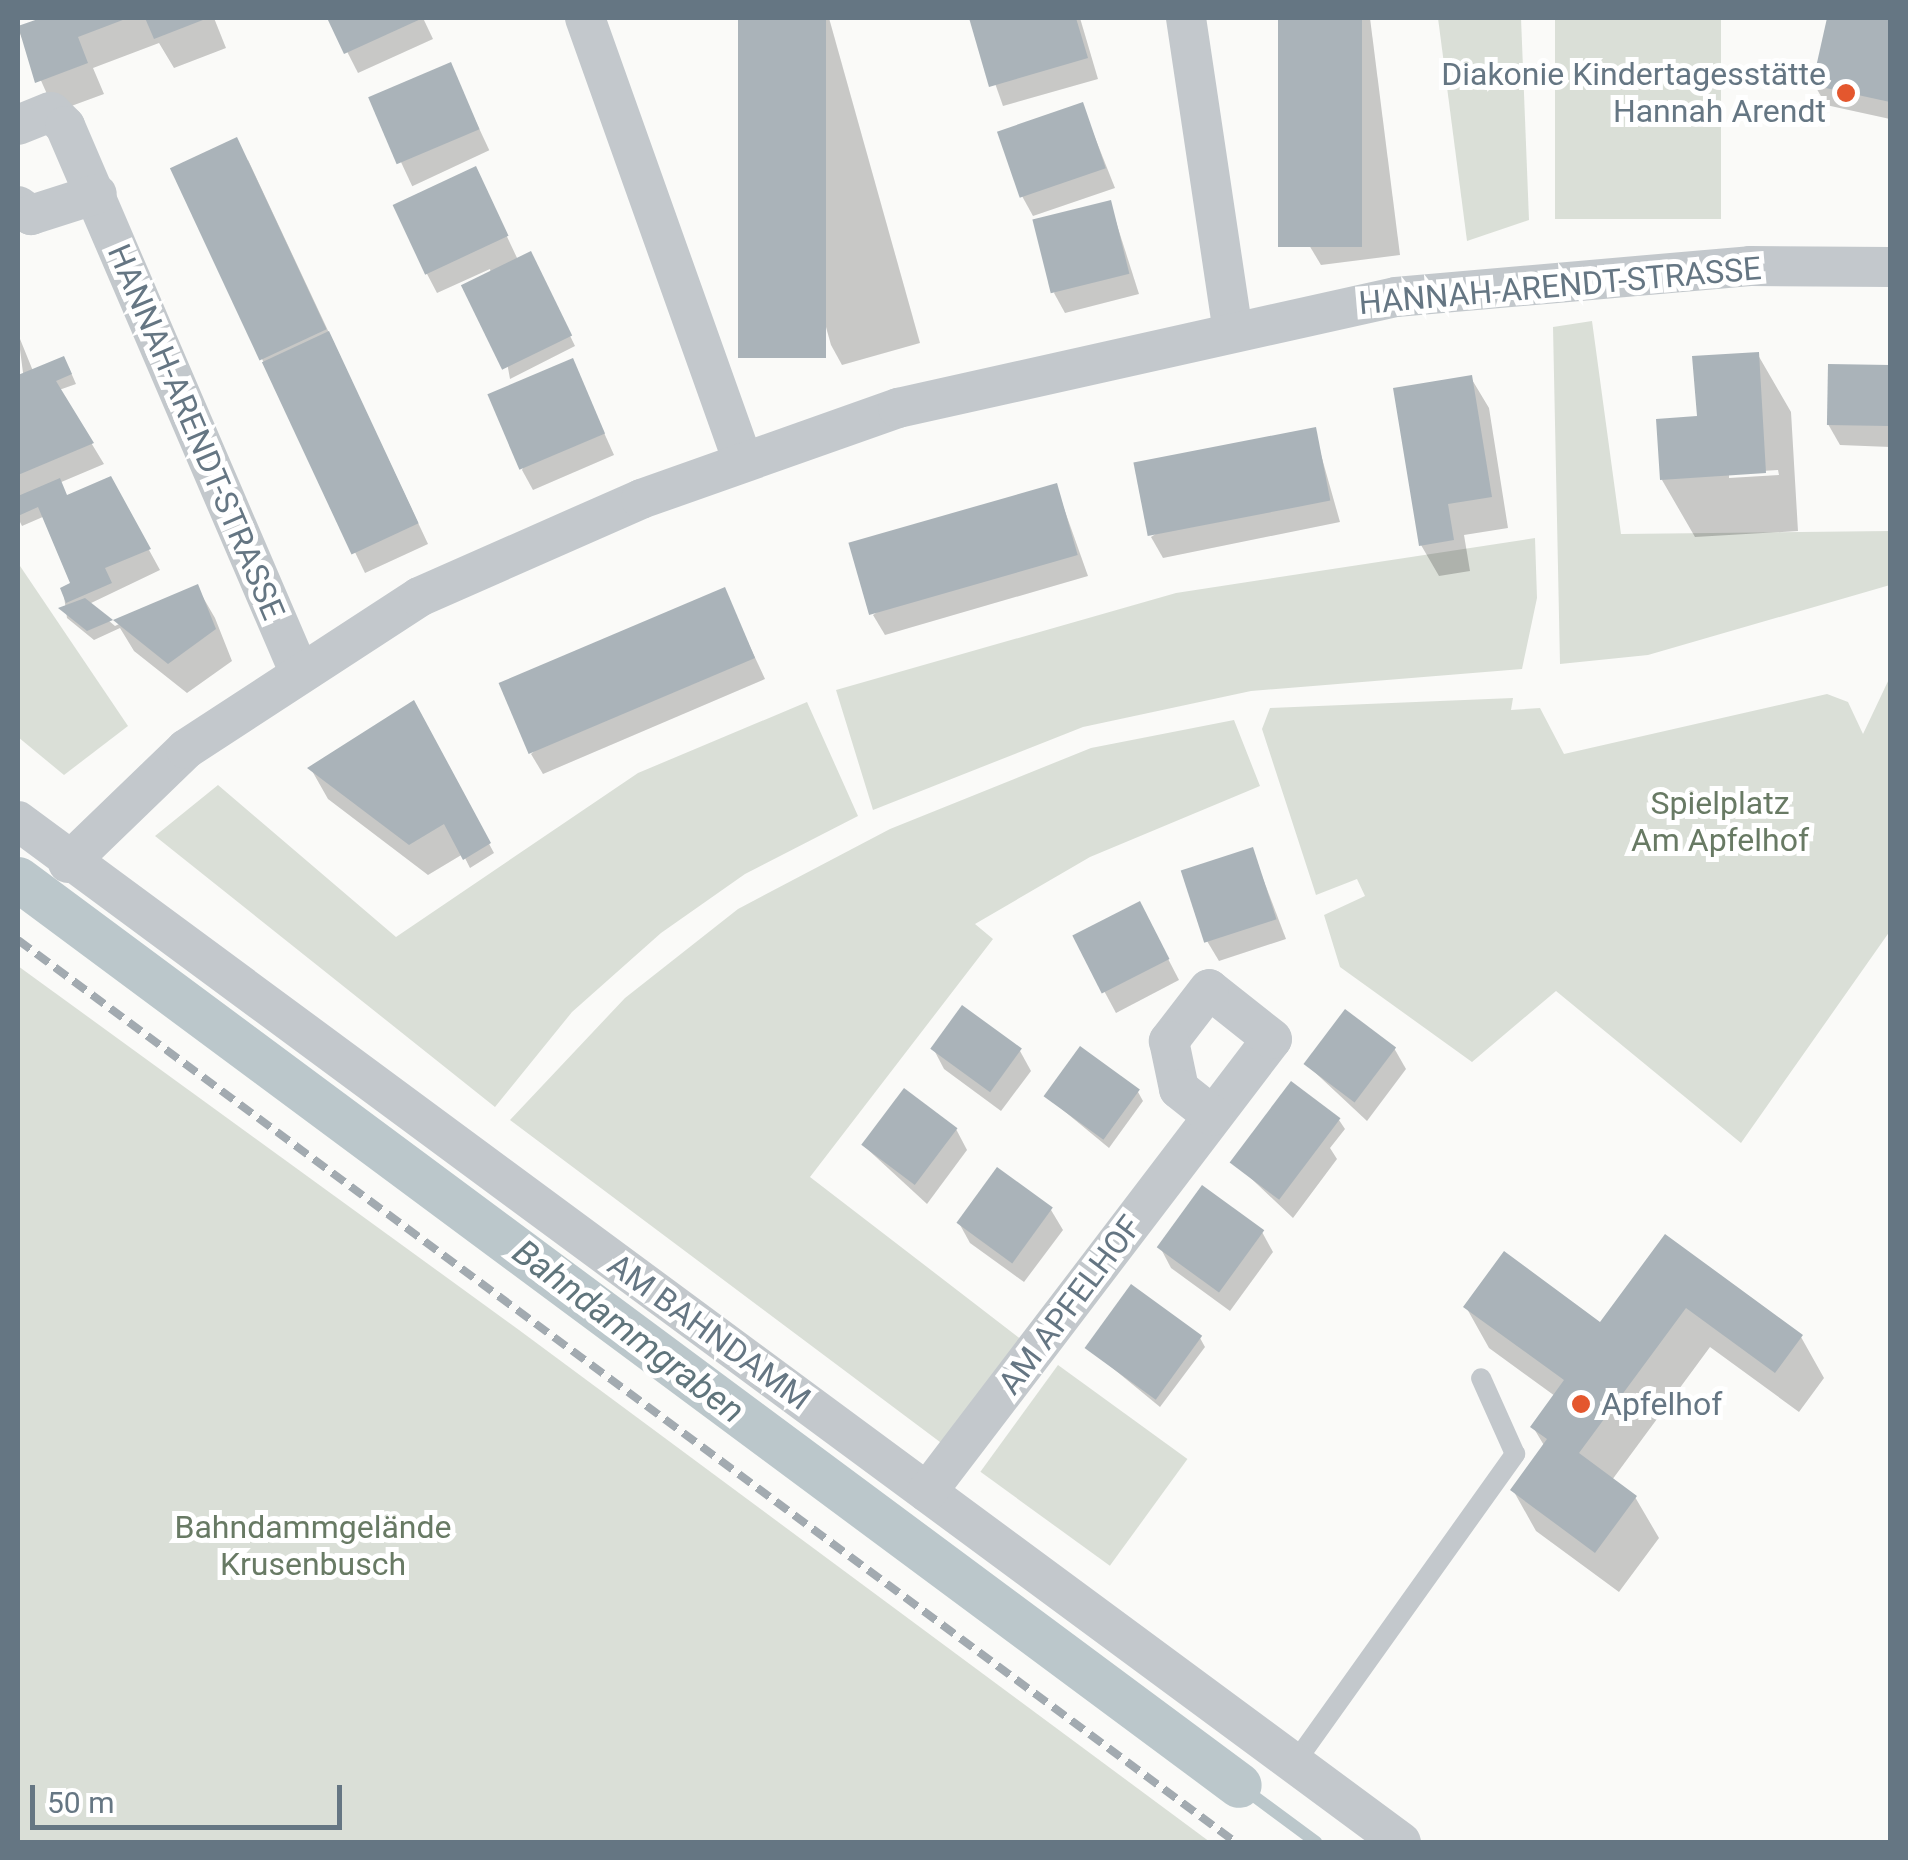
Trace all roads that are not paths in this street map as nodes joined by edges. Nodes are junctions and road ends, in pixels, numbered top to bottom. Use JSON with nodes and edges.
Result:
{"nodes":[{"id":1,"x":585,"y":18,"type":"edge"},
{"id":2,"x":1186,"y":18,"type":"edge"},
{"id":3,"x":18,"y":124,"type":"edge"},
{"id":4,"x":97,"y":194,"type":"junction"},
{"id":5,"x":18,"y":206,"type":"edge"},
{"id":6,"x":1890,"y":266,"type":"edge"},
{"id":7,"x":1232,"y":327,"type":"junction"},
{"id":8,"x":742,"y":460,"type":"junction"},
{"id":9,"x":298,"y":670,"type":"junction"},
{"id":10,"x":18,"y":821,"type":"edge"},
{"id":11,"x":68,"y":864,"type":"junction"},
{"id":12,"x":1212,"y":1116,"type":"dead end"},
{"id":13,"x":1481,"y":1378,"type":"dead end"},
{"id":14,"x":927,"y":1492,"type":"junction"},
{"id":15,"x":1294,"y":1764,"type":"junction"},
{"id":16,"x":1401,"y":1842,"type":"edge"}],
"edges":[{"from":1,"to":8,"type":"street"},
{"from":2,"to":7,"type":"street"},
{"from":3,"to":4,"type":"street","name":"HANNAH-ARENDT-STRASSE"},
{"from":4,"to":5,"type":"street"},
{"from":4,"to":9,"type":"street","name":"HANNAH-ARENDT-STRASSE"},
{"from":6,"to":7,"type":"street","name":"HANNAH-ARENDT-STRASSE"},
{"from":7,"to":8,"type":"street","name":"HANNAH-ARENDT-STRASSE"},
{"from":8,"to":9,"type":"street","name":"HANNAH-ARENDT-STRASSE"},
{"from":9,"to":11,"type":"street","name":"HANNAH-ARENDT-STRASSE"},
{"from":10,"to":11,"type":"street","name":"AM BAHNDAMM"},
{"from":11,"to":14,"type":"street","name":"AM BAHNDAMM"},
{"from":12,"to":14,"type":"street","name":"AM APFELHOF"},
{"from":13,"to":15,"type":"lane"},
{"from":14,"to":15,"type":"street","name":"AM BAHNDAMM"},
{"from":15,"to":16,"type":"street","name":"AM BAHNDAMM"}]}
